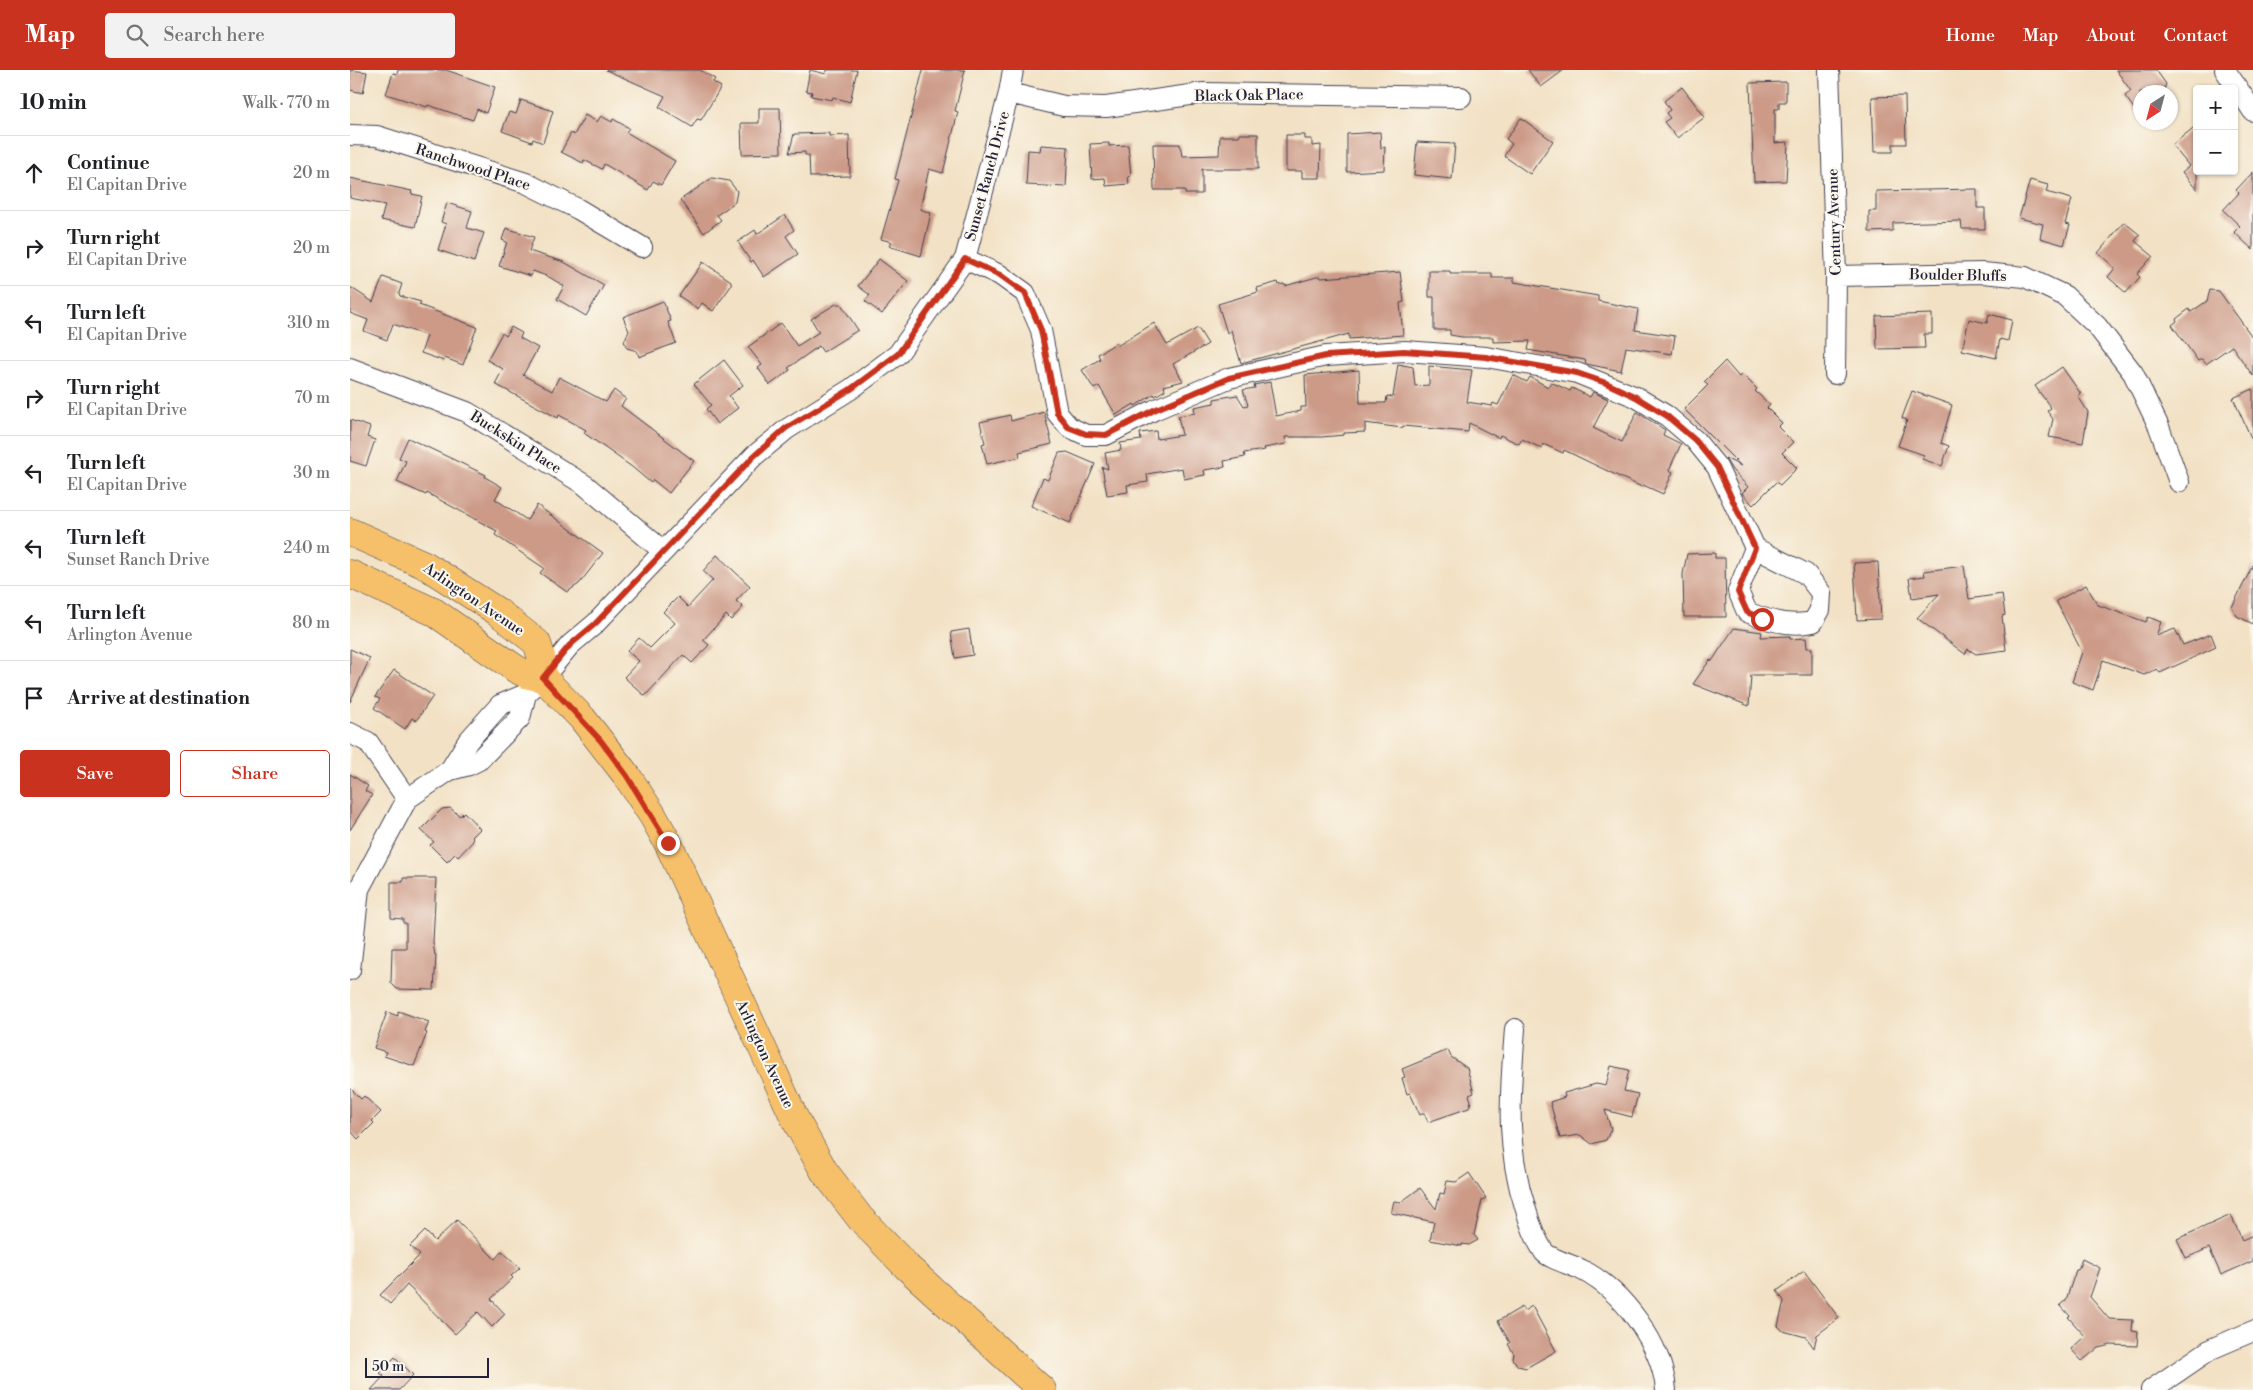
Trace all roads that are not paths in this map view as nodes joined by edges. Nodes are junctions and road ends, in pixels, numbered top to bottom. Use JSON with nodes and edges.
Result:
{"nodes":[{"id":1,"x":1013,"y":70,"type":"edge"},
{"id":2,"x":1829,"y":70,"type":"edge"},
{"id":3,"x":2226,"y":70,"type":"edge"},
{"id":4,"x":1009,"y":93,"type":"junction"},
{"id":5,"x":1461,"y":97,"type":"dead end"},
{"id":6,"x":2253,"y":111,"type":"edge"},
{"id":7,"x":350,"y":134,"type":"edge"},
{"id":8,"x":642,"y":246,"type":"dead end"},
{"id":9,"x":965,"y":259,"type":"junction"},
{"id":10,"x":1836,"y":276,"type":"junction"},
{"id":11,"x":350,"y":368,"type":"edge"},
{"id":12,"x":1836,"y":374,"type":"dead end"},
{"id":13,"x":2179,"y":482,"type":"dead end"},
{"id":14,"x":350,"y":532,"type":"edge"},
{"id":15,"x":1755,"y":548,"type":"dead end"},
{"id":16,"x":663,"y":551,"type":"junction"},
{"id":17,"x":350,"y":574,"type":"edge"},
{"id":18,"x":534,"y":686,"type":"junction"},
{"id":19,"x":350,"y":733,"type":"edge"},
{"id":20,"x":407,"y":799,"type":"junction"},
{"id":21,"x":350,"y":970,"type":"edge"},
{"id":22,"x":1515,"y":1029,"type":"dead end"},
{"id":23,"x":2253,"y":1331,"type":"edge"},
{"id":24,"x":1042,"y":1390,"type":"edge"},
{"id":25,"x":1666,"y":1390,"type":"edge"},
{"id":26,"x":2151,"y":1390,"type":"edge"}],
"edges":[{"from":1,"to":4,"type":"street","name":"Sunset Ranch Drive"},
{"from":2,"to":10,"type":"street","name":"Century Avenue"},
{"from":3,"to":6,"type":"street"},
{"from":4,"to":5,"type":"street","name":"Black Oak Place"},
{"from":4,"to":9,"type":"street","name":"Sunset Ranch Drive"},
{"from":7,"to":8,"type":"street","name":"Ranchwood Place"},
{"from":9,"to":15,"type":"street"},
{"from":9,"to":16,"type":"street","name":"Sunset Ranch Drive"},
{"from":10,"to":12,"type":"street","name":"Century Avenue"},
{"from":10,"to":13,"type":"street","name":"Boulder Bluffs"},
{"from":11,"to":16,"type":"street","name":"Buckskin Place"},
{"from":14,"to":18,"type":"main road","name":"Arlington Avenue"},
{"from":16,"to":18,"type":"street","name":"Sunset Ranch Drive"},
{"from":17,"to":18,"type":"main road"},
{"from":18,"to":20,"type":"street","name":"Sunset Ranch Drive"},
{"from":18,"to":24,"type":"main road","name":"Arlington Avenue"},
{"from":19,"to":20,"type":"street"},
{"from":20,"to":21,"type":"street","name":"Sunset Ranch Drive"},
{"from":22,"to":25,"type":"street"},
{"from":23,"to":26,"type":"street"}]}
